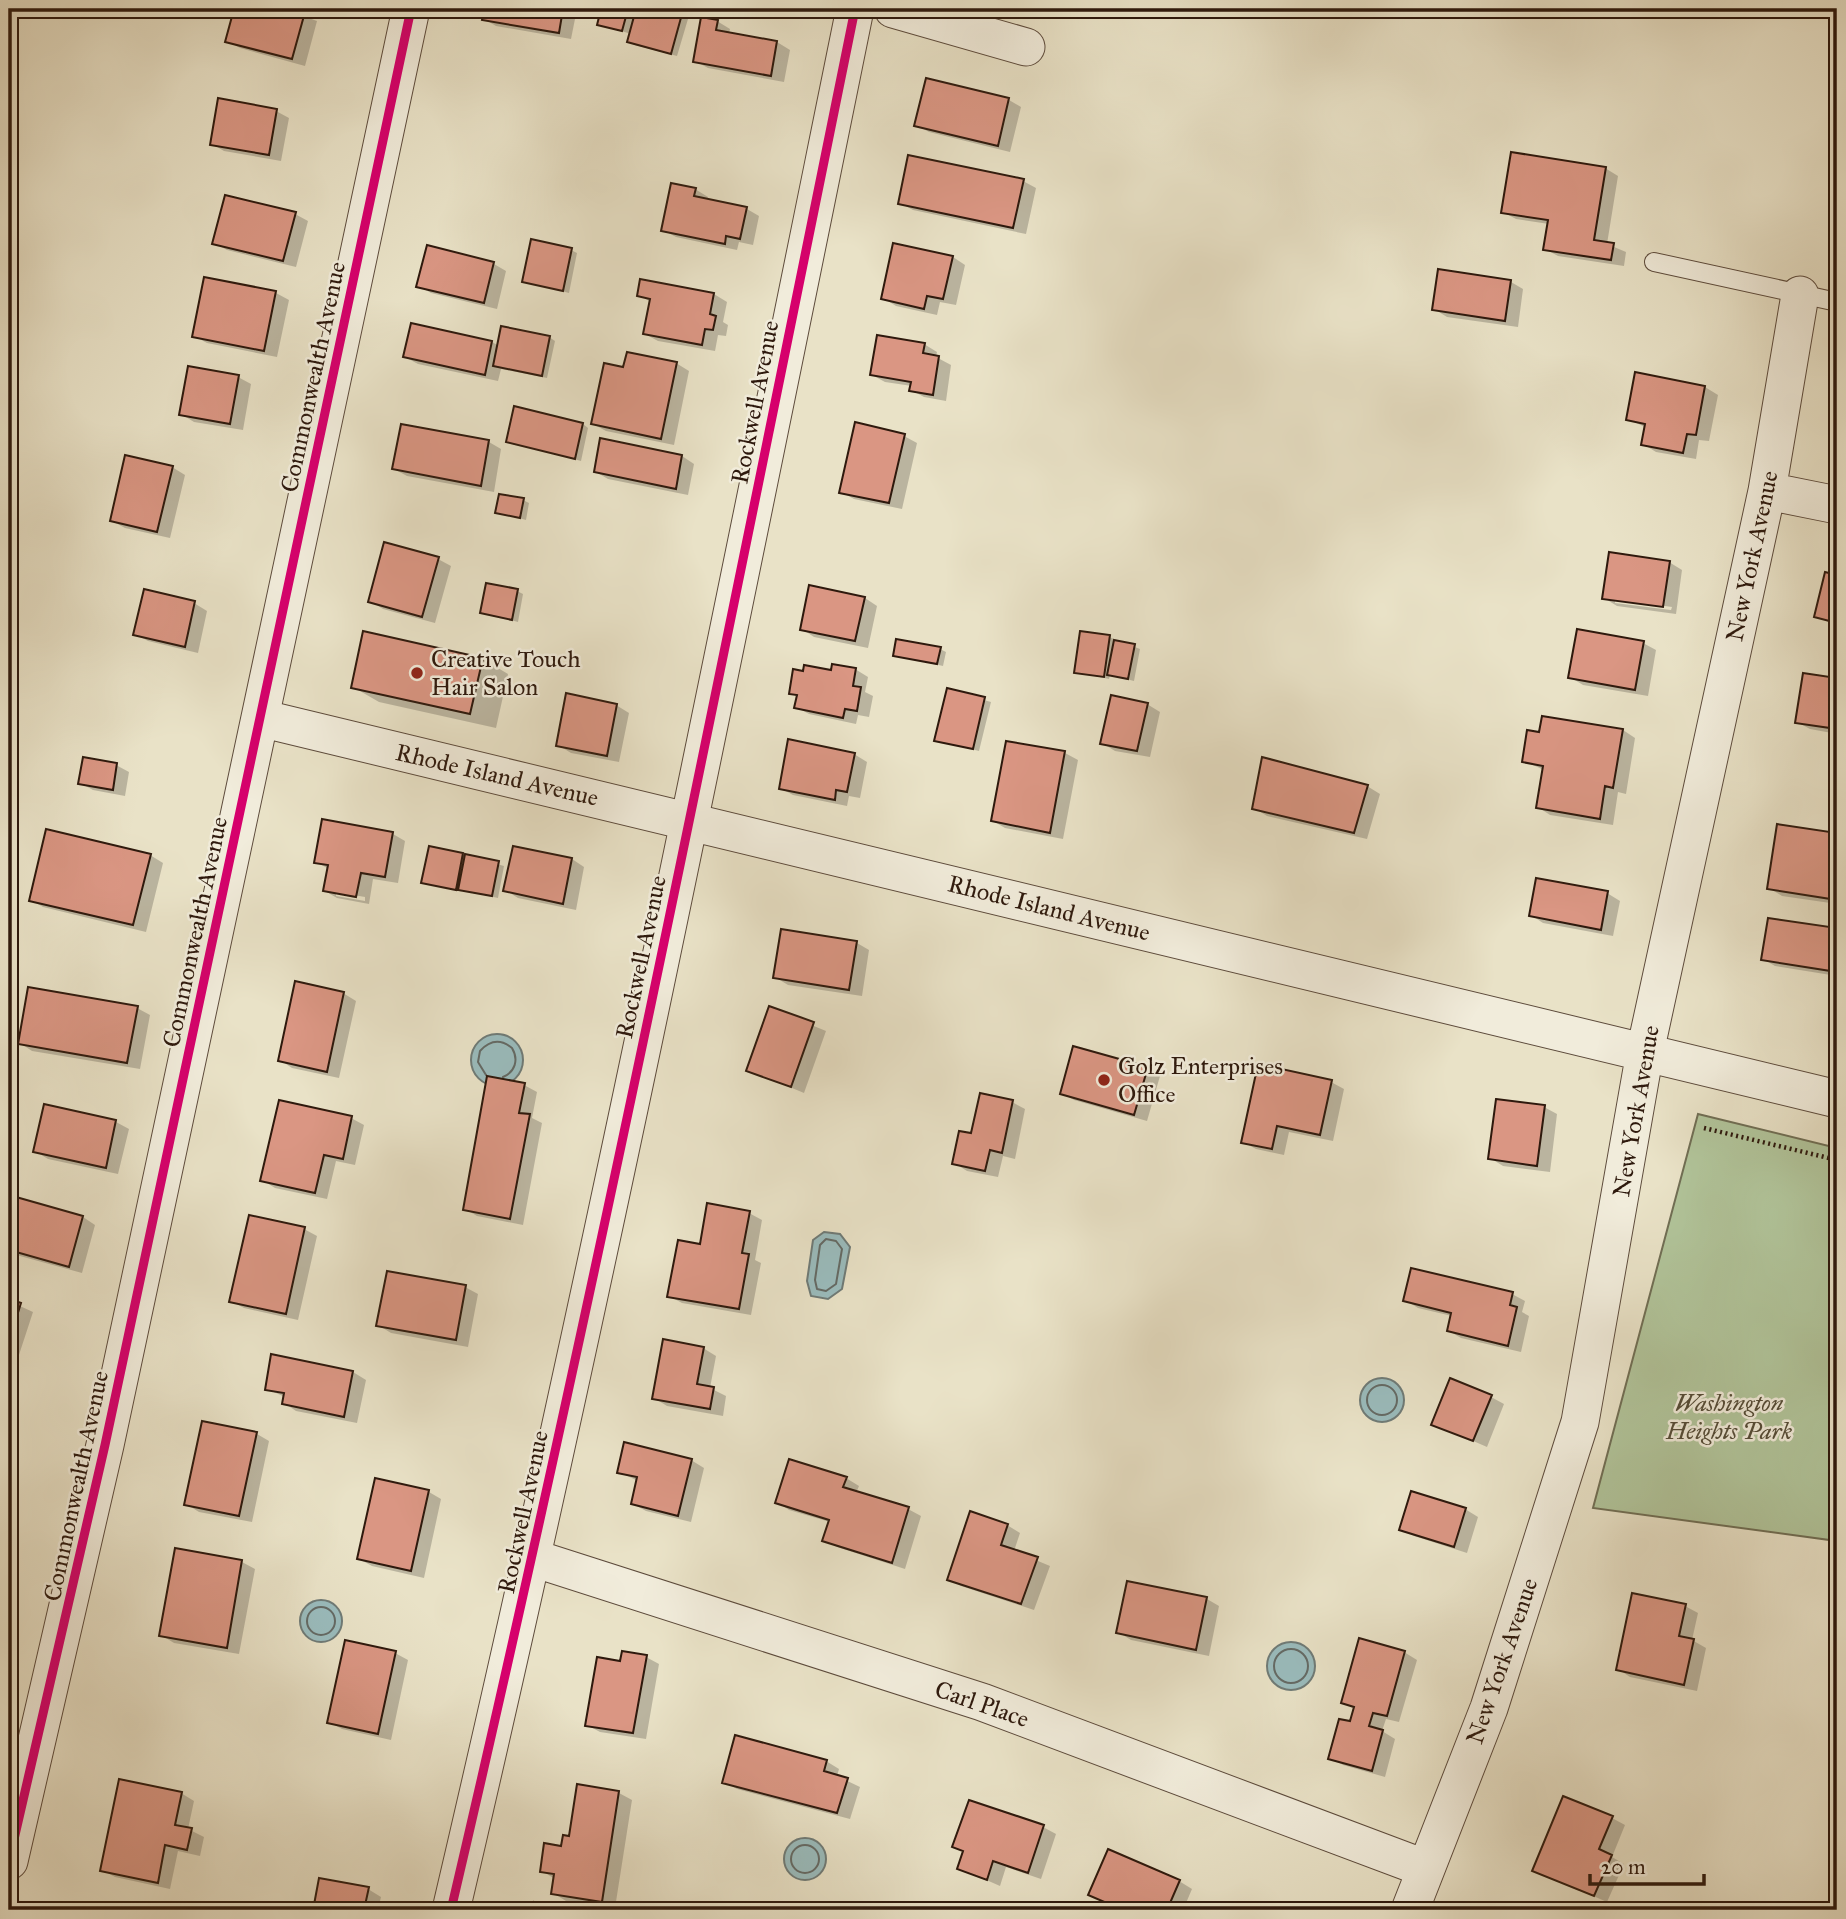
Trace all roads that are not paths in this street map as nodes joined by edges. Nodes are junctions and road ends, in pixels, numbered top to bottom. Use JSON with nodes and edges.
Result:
{"nodes":[{"id":1,"x":411,"y":9,"type":"edge"},
{"id":2,"x":855,"y":9,"type":"edge"},
{"id":3,"x":893,"y":9,"type":"edge"},
{"id":4,"x":1026,"y":47,"type":"dead end"},
{"id":5,"x":1654,"y":262,"type":"dead end"},
{"id":6,"x":1800,"y":295,"type":"junction"},
{"id":7,"x":1837,"y":302,"type":"edge"},
{"id":8,"x":1767,"y":491,"type":"junction"},
{"id":9,"x":1837,"y":505,"type":"edge"},
{"id":10,"x":260,"y":718,"type":"junction"},
{"id":11,"x":690,"y":821,"type":"junction"},
{"id":12,"x":1646,"y":1052,"type":"junction"},
{"id":13,"x":1837,"y":1099,"type":"edge"},
{"id":14,"x":533,"y":1558,"type":"junction"},
{"id":15,"x":9,"y":1861,"type":"edge"},
{"id":16,"x":1424,"y":1868,"type":"junction"},
{"id":17,"x":451,"y":1910,"type":"edge"},
{"id":18,"x":1410,"y":1910,"type":"edge"}],
"edges":[{"from":1,"to":10,"type":"street","name":"Commonwealth Avenue"},
{"from":2,"to":11,"type":"street","name":"Rockwell Avenue"},
{"from":3,"to":4,"type":"street"},
{"from":5,"to":6,"type":"lane"},
{"from":6,"to":7,"type":"lane"},
{"from":6,"to":8,"type":"street","name":"New York Avenue"},
{"from":8,"to":9,"type":"street"},
{"from":8,"to":12,"type":"street","name":"New York Avenue"},
{"from":10,"to":11,"type":"street","name":"Rhode Island Avenue"},
{"from":10,"to":15,"type":"street","name":"Commonwealth Avenue"},
{"from":11,"to":12,"type":"street","name":"Rhode Island Avenue"},
{"from":11,"to":14,"type":"street","name":"Rockwell Avenue"},
{"from":12,"to":13,"type":"street","name":"Rhode Island Avenue"},
{"from":12,"to":16,"type":"street","name":"New York Avenue"},
{"from":14,"to":16,"type":"street","name":"Carl Place"},
{"from":14,"to":17,"type":"street","name":"Rockwell Avenue"},
{"from":16,"to":18,"type":"street","name":"New York Avenue"}]}
